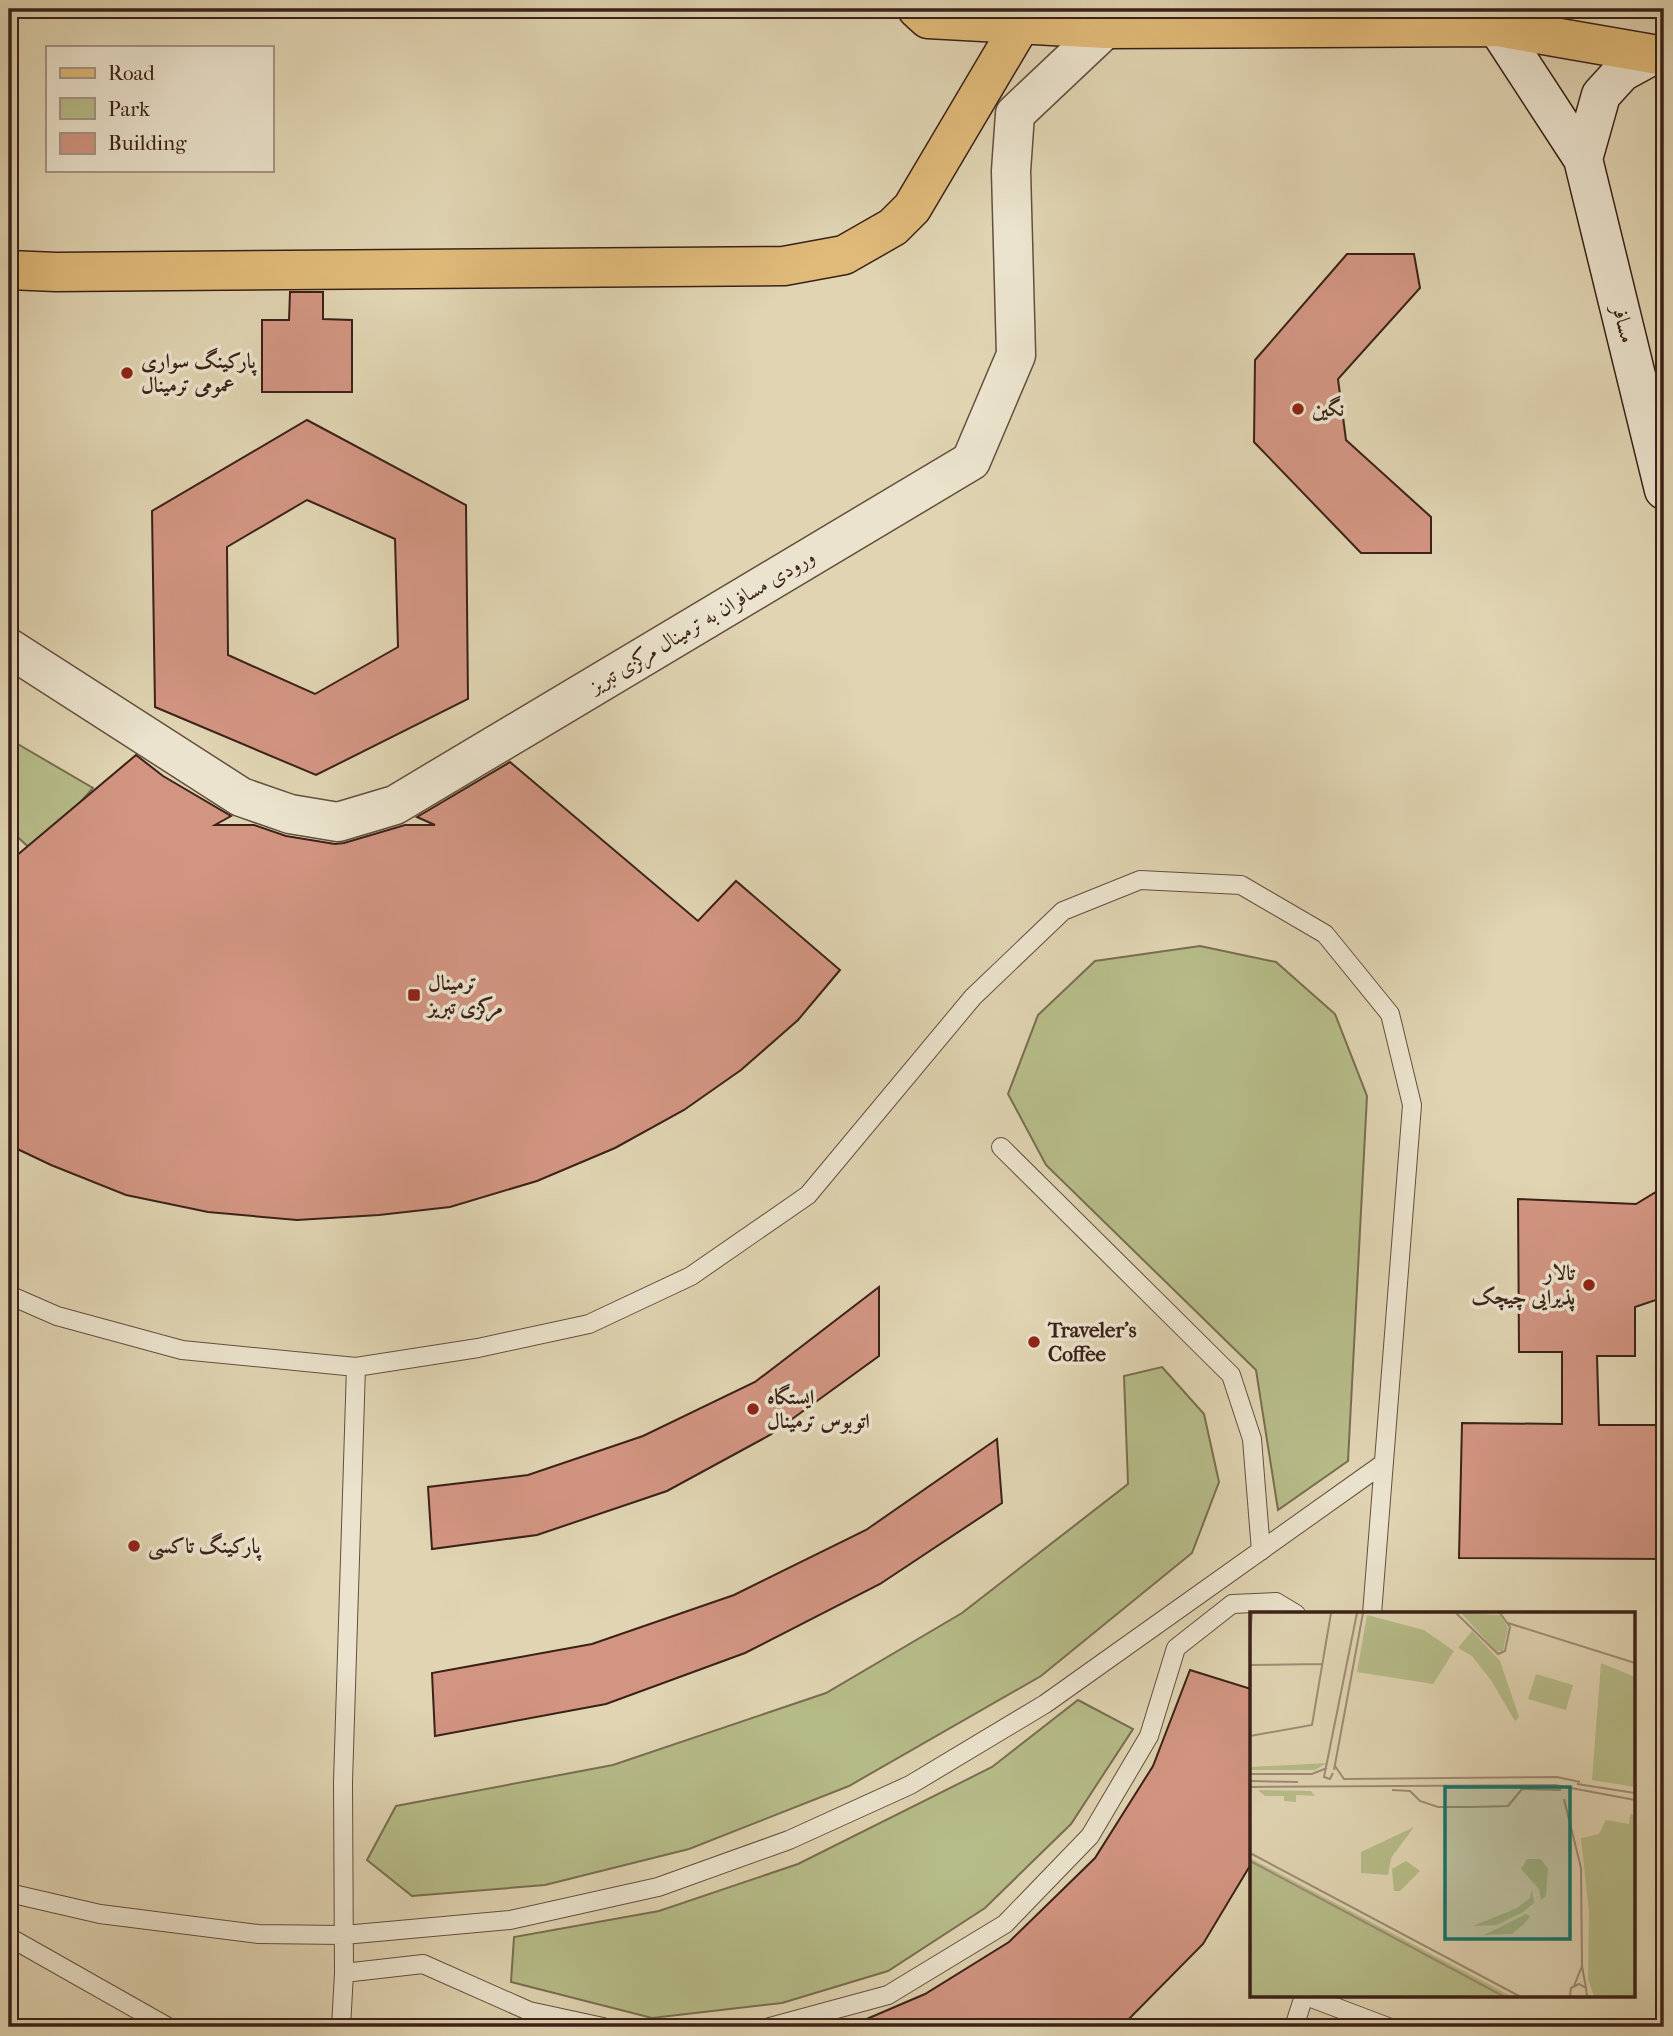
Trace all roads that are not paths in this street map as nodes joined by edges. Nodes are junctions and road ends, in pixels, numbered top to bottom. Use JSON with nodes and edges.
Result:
{"nodes":[{"id":1,"x":917,"y":9,"type":"edge"},
{"id":2,"x":1021,"y":24,"type":"junction"},
{"id":3,"x":1497,"y":27,"type":"junction"},
{"id":4,"x":1105,"y":29,"type":"junction"},
{"id":5,"x":1659,"y":55,"type":"edge"},
{"id":6,"x":1583,"y":159,"type":"junction"},
{"id":7,"x":9,"y":270,"type":"edge"},
{"id":8,"x":1664,"y":489,"type":"edge"},
{"id":9,"x":9,"y":648,"type":"edge"},
{"id":10,"x":1001,"y":1147,"type":"dead end"},
{"id":11,"x":9,"y":1295,"type":"edge"},
{"id":12,"x":356,"y":1367,"type":"junction"},
{"id":13,"x":1384,"y":1463,"type":"junction"},
{"id":14,"x":1261,"y":1551,"type":"junction"},
{"id":15,"x":1293,"y":1612,"type":"edge"},
{"id":16,"x":1372,"y":1612,"type":"edge"},
{"id":17,"x":9,"y":1893,"type":"edge"},
{"id":18,"x":344,"y":1935,"type":"junction"},
{"id":19,"x":9,"y":1937,"type":"edge"},
{"id":20,"x":344,"y":1973,"type":"junction"},
{"id":21,"x":1305,"y":1997,"type":"edge"},
{"id":22,"x":1308,"y":1997,"type":"edge"},
{"id":23,"x":168,"y":2027,"type":"edge"},
{"id":24,"x":341,"y":2027,"type":"edge"},
{"id":25,"x":603,"y":2027,"type":"edge"},
{"id":26,"x":770,"y":2027,"type":"edge"},
{"id":27,"x":1294,"y":2027,"type":"edge"},
{"id":28,"x":1388,"y":2027,"type":"edge"}],
"edges":[{"from":1,"to":2,"type":"main road"},
{"from":2,"to":4,"type":"main road"},
{"from":2,"to":7,"type":"main road"},
{"from":3,"to":4,"type":"main road"},
{"from":3,"to":5,"type":"main road"},
{"from":3,"to":6,"type":"street"},
{"from":4,"to":9,"type":"street","name":"ورودی مسافران به ترمینال مرکزی تبریز"},
{"from":5,"to":6,"type":"street"},
{"from":6,"to":8,"type":"street","name":"مسافر"},
{"from":10,"to":14,"type":"lane"},
{"from":11,"to":12,"type":"lane"},
{"from":12,"to":13,"type":"lane"},
{"from":12,"to":18,"type":"lane"},
{"from":13,"to":14,"type":"lane"},
{"from":13,"to":16,"type":"lane"},
{"from":14,"to":18,"type":"lane"},
{"from":15,"to":26,"type":"lane"},
{"from":17,"to":18,"type":"lane"},
{"from":18,"to":20,"type":"lane"},
{"from":19,"to":23,"type":"lane"},
{"from":20,"to":24,"type":"lane"},
{"from":20,"to":25,"type":"lane"},
{"from":21,"to":27,"type":"lane"},
{"from":22,"to":28,"type":"lane"}]}
